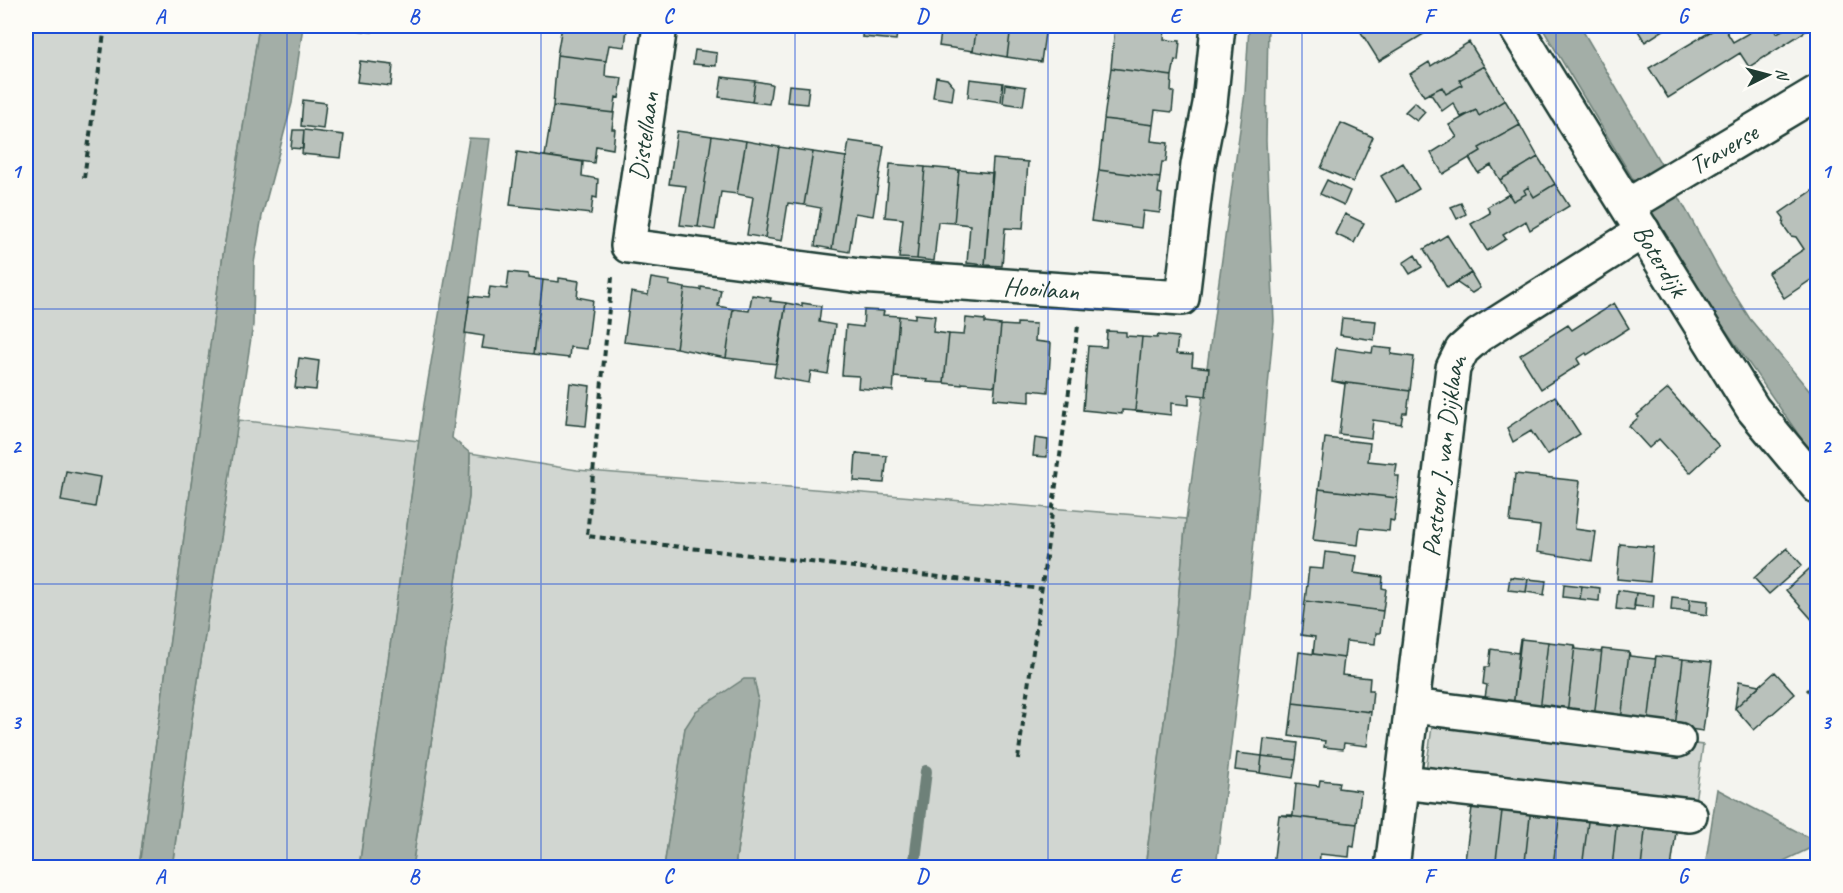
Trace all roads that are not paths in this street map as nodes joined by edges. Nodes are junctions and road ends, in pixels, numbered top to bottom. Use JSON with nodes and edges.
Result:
{"nodes":[{"id":1,"x":660,"y":26,"type":"edge"},
{"id":2,"x":1218,"y":26,"type":"edge"},
{"id":3,"x":1515,"y":26,"type":"edge"},
{"id":4,"x":1818,"y":92,"type":"edge"},
{"id":5,"x":1637,"y":213,"type":"junction"},
{"id":6,"x":628,"y":246,"type":"joint"},
{"id":7,"x":1818,"y":487,"type":"edge"},
{"id":8,"x":1413,"y":706,"type":"junction"},
{"id":9,"x":1678,"y":740,"type":"dead end"},
{"id":10,"x":1403,"y":782,"type":"junction"},
{"id":11,"x":1689,"y":815,"type":"dead end"},
{"id":12,"x":1392,"y":867,"type":"edge"}],
"edges":[{"from":1,"to":6,"type":"street","name":"Distellaan"},
{"from":2,"to":6,"type":"street","name":"Hooilaan"},
{"from":3,"to":5,"type":"street","name":"Boterdijk"},
{"from":4,"to":5,"type":"street","name":"Traverse"},
{"from":5,"to":7,"type":"street","name":"Boterdijk"},
{"from":5,"to":8,"type":"street","name":"Pastoor J. van Dijklaan"},
{"from":8,"to":9,"type":"street"},
{"from":8,"to":10,"type":"street","name":"Pastoor J. van Dijklaan"},
{"from":10,"to":11,"type":"street"},
{"from":10,"to":12,"type":"street","name":"Pastoor J. van Dijklaan"}]}
